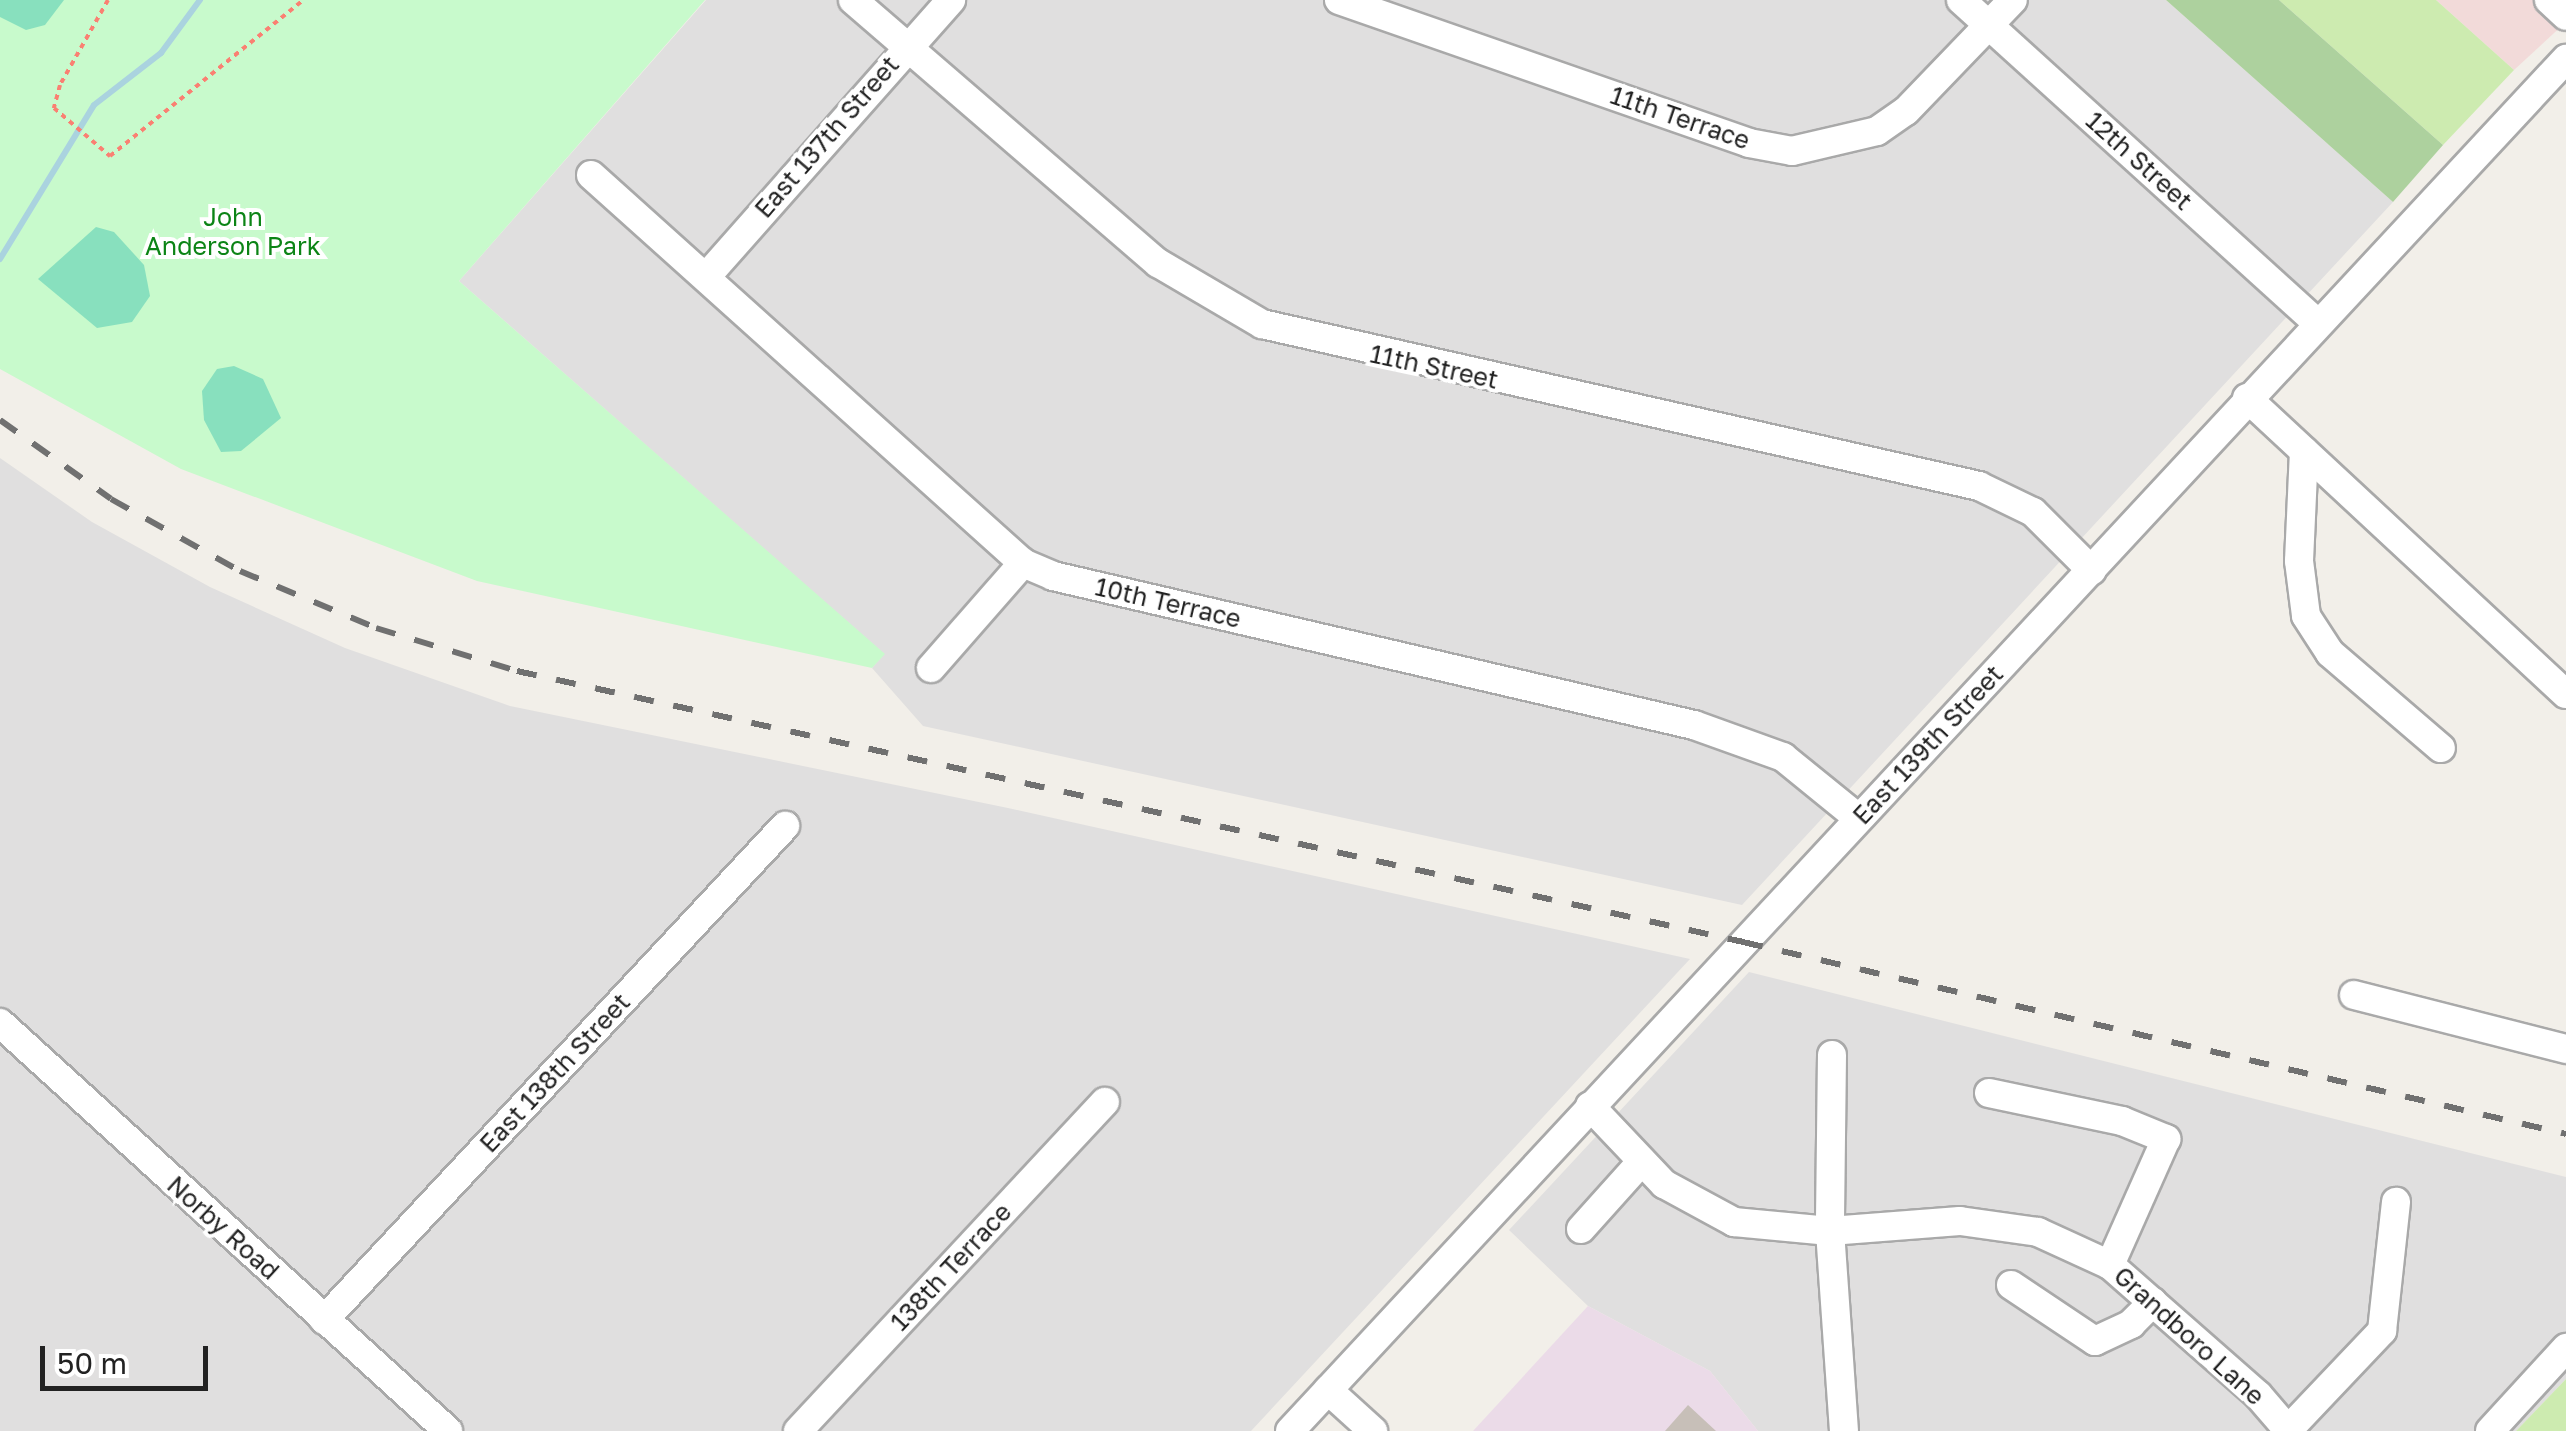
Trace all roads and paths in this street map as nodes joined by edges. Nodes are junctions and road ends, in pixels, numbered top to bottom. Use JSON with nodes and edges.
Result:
{"nodes":[{"id":1,"x":108,"y":0,"type":"edge"},
{"id":2,"x":303,"y":0,"type":"edge"},
{"id":3,"x":853,"y":0,"type":"edge"},
{"id":4,"x":951,"y":0,"type":"edge"},
{"id":5,"x":1340,"y":0,"type":"edge"},
{"id":6,"x":1962,"y":0,"type":"edge"},
{"id":7,"x":2013,"y":0,"type":"edge"},
{"id":8,"x":2548,"y":0,"type":"edge"},
{"id":9,"x":2566,"y":16,"type":"edge"},
{"id":10,"x":1990,"y":26,"type":"junction"},
{"id":11,"x":906,"y":45,"type":"junction"},
{"id":12,"x":2566,"y":59,"type":"edge"},
{"id":13,"x":591,"y":174,"type":"dead end"},
{"id":14,"x":706,"y":277,"type":"junction"},
{"id":15,"x":2317,"y":323,"type":"junction"},
{"id":16,"x":2247,"y":398,"type":"junction"},
{"id":17,"x":2304,"y":451,"type":"junction"},
{"id":18,"x":1024,"y":564,"type":"junction"},
{"id":19,"x":2092,"y":570,"type":"junction"},
{"id":20,"x":930,"y":668,"type":"dead end"},
{"id":21,"x":2566,"y":694,"type":"edge"},
{"id":22,"x":2441,"y":748,"type":"dead end"},
{"id":23,"x":1858,"y":818,"type":"junction"},
{"id":24,"x":785,"y":826,"type":"dead end"},
{"id":25,"x":2354,"y":996,"type":"dead end"},
{"id":26,"x":0,"y":1023,"type":"edge"},
{"id":27,"x":2566,"y":1049,"type":"edge"},
{"id":28,"x":1832,"y":1056,"type":"dead end"},
{"id":29,"x":1989,"y":1093,"type":"dead end"},
{"id":30,"x":1105,"y":1102,"type":"dead end"},
{"id":31,"x":1590,"y":1106,"type":"junction"},
{"id":32,"x":1642,"y":1161,"type":"junction"},
{"id":33,"x":2396,"y":1202,"type":"dead end"},
{"id":34,"x":1582,"y":1229,"type":"dead end"},
{"id":35,"x":1830,"y":1231,"type":"junction"},
{"id":36,"x":2110,"y":1266,"type":"junction"},
{"id":37,"x":2012,"y":1285,"type":"dead end"},
{"id":38,"x":2153,"y":1302,"type":"junction"},
{"id":39,"x":324,"y":1320,"type":"junction"},
{"id":40,"x":2566,"y":1348,"type":"edge"},
{"id":41,"x":1328,"y":1390,"type":"junction"},
{"id":42,"x":2288,"y":1430,"type":"edge"},
{"id":43,"x":448,"y":1431,"type":"edge"},
{"id":44,"x":798,"y":1431,"type":"edge"},
{"id":45,"x":1290,"y":1431,"type":"edge"},
{"id":46,"x":1373,"y":1431,"type":"edge"},
{"id":47,"x":1844,"y":1431,"type":"edge"},
{"id":48,"x":2490,"y":1431,"type":"edge"}],
"edges":[{"from":1,"to":2,"type":"path"},
{"from":3,"to":11,"type":"street","name":"11th Street"},
{"from":4,"to":11,"type":"street","name":"East 137th Street"},
{"from":5,"to":10,"type":"street","name":"11th Terrace"},
{"from":6,"to":10,"type":"street","name":"12th Street"},
{"from":7,"to":10,"type":"street"},
{"from":8,"to":9,"type":"street"},
{"from":10,"to":15,"type":"street","name":"12th Street"},
{"from":11,"to":14,"type":"street","name":"East 137th Street"},
{"from":11,"to":19,"type":"street","name":"11th Street"},
{"from":12,"to":15,"type":"street","name":"East 139th Street"},
{"from":13,"to":14,"type":"street","name":"10th Terrace"},
{"from":14,"to":18,"type":"street","name":"10th Terrace"},
{"from":15,"to":16,"type":"street","name":"East 139th Street"},
{"from":16,"to":17,"type":"street"},
{"from":16,"to":19,"type":"street","name":"East 139th Street"},
{"from":17,"to":21,"type":"street"},
{"from":17,"to":22,"type":"street"},
{"from":18,"to":20,"type":"street"},
{"from":18,"to":23,"type":"street","name":"10th Terrace"},
{"from":19,"to":23,"type":"street","name":"East 139th Street"},
{"from":23,"to":31,"type":"street","name":"East 139th Street"},
{"from":24,"to":39,"type":"street","name":"East 138th Street"},
{"from":25,"to":27,"type":"street"},
{"from":26,"to":39,"type":"street","name":"Norby Road"},
{"from":28,"to":35,"type":"street"},
{"from":29,"to":36,"type":"street"},
{"from":30,"to":44,"type":"street","name":"138th Terrace"},
{"from":31,"to":32,"type":"street","name":"Grandboro Lane"},
{"from":31,"to":41,"type":"street","name":"East 139th Street"},
{"from":32,"to":34,"type":"street"},
{"from":32,"to":35,"type":"street","name":"Grandboro Lane"},
{"from":33,"to":42,"type":"street"},
{"from":35,"to":36,"type":"street","name":"Grandboro Lane"},
{"from":35,"to":47,"type":"street"},
{"from":36,"to":38,"type":"street","name":"Grandboro Lane"},
{"from":37,"to":38,"type":"street"},
{"from":38,"to":42,"type":"street","name":"Grandboro Lane"},
{"from":39,"to":43,"type":"street","name":"Norby Road"},
{"from":40,"to":48,"type":"street"},
{"from":41,"to":45,"type":"street","name":"East 139th Street"},
{"from":41,"to":46,"type":"street"}]}
